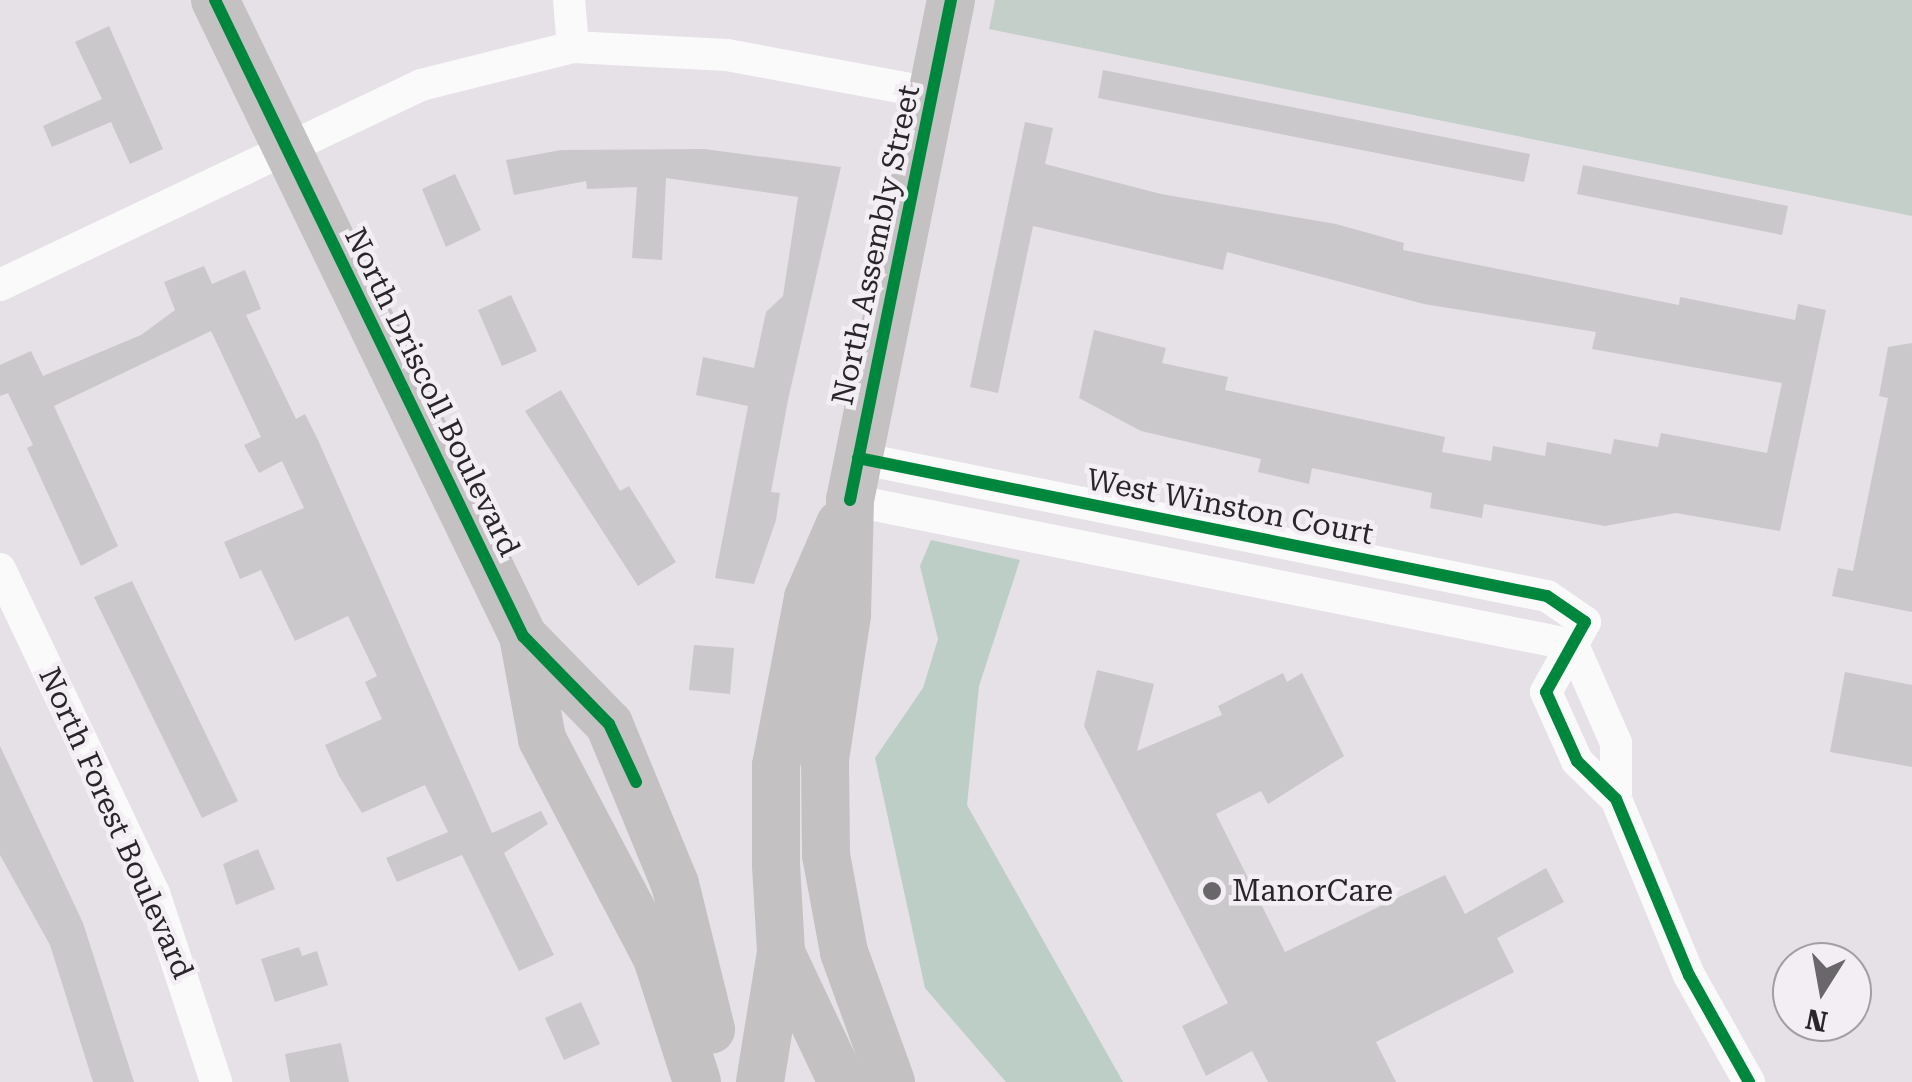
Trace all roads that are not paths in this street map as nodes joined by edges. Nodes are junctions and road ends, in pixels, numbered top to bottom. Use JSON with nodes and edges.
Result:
{"nodes":[{"id":1,"x":214,"y":0,"type":"edge"},
{"id":2,"x":570,"y":0,"type":"edge"},
{"id":3,"x":950,"y":0,"type":"edge"},
{"id":4,"x":573,"y":47,"type":"junction"},
{"id":5,"x":932,"y":94,"type":"junction"},
{"id":6,"x":283,"y":146,"type":"junction"},
{"id":7,"x":0,"y":285,"type":"edge"},
{"id":8,"x":854,"y":479,"type":"junction"},
{"id":9,"x":1114,"y":510,"type":"junction"},
{"id":10,"x":1098,"y":550,"type":"junction"},
{"id":11,"x":1394,"y":565,"type":"junction"},
{"id":12,"x":0,"y":570,"type":"edge"},
{"id":13,"x":1384,"y":608,"type":"junction"},
{"id":14,"x":1579,"y":634,"type":"junction"},
{"id":15,"x":523,"y":636,"type":"junction"},
{"id":16,"x":825,"y":759,"type":"junction"},
{"id":17,"x":781,"y":953,"type":"junction"},
{"id":18,"x":216,"y":1082,"type":"edge"},
{"id":19,"x":698,"y":1082,"type":"edge"},
{"id":20,"x":722,"y":1082,"type":"edge"},
{"id":21,"x":760,"y":1082,"type":"edge"},
{"id":22,"x":842,"y":1082,"type":"edge"},
{"id":23,"x":891,"y":1082,"type":"edge"},
{"id":24,"x":1749,"y":1082,"type":"edge"}],
"edges":[{"from":1,"to":6,"type":"main road","name":"North Driscoll Boulevard"},
{"from":2,"to":4,"type":"street"},
{"from":3,"to":5,"type":"main road","name":"North Assembly Street"},
{"from":4,"to":5,"type":"street"},
{"from":4,"to":6,"type":"street"},
{"from":5,"to":8,"type":"main road","name":"North Assembly Street"},
{"from":6,"to":7,"type":"street"},
{"from":6,"to":15,"type":"main road","name":"North Driscoll Boulevard"},
{"from":8,"to":9,"type":"street","name":"West Winston Court"},
{"from":8,"to":10,"type":"street"},
{"from":8,"to":16,"type":"main road","name":"North Assembly Street"},
{"from":8,"to":17,"type":"main road","name":"North Assembly Street"},
{"from":9,"to":10,"type":"street","name":"West Winston Court"},
{"from":9,"to":11,"type":"street","name":"West Winston Court"},
{"from":10,"to":13,"type":"street"},
{"from":11,"to":13,"type":"street","name":"West Winston Court"},
{"from":11,"to":14,"type":"street","name":"West Winston Court"},
{"from":12,"to":18,"type":"street","name":"North Forest Boulevard"},
{"from":13,"to":14,"type":"street"},
{"from":14,"to":24,"type":"street"},
{"from":15,"to":19,"type":"main road","name":"North Driscoll Boulevard"},
{"from":15,"to":20,"type":"main road","name":"North Driscoll Boulevard"},
{"from":16,"to":17,"type":"main road"},
{"from":16,"to":23,"type":"main road","name":"North Assembly Street"},
{"from":17,"to":21,"type":"main road"},
{"from":17,"to":22,"type":"main road","name":"North Assembly Street"}]}
